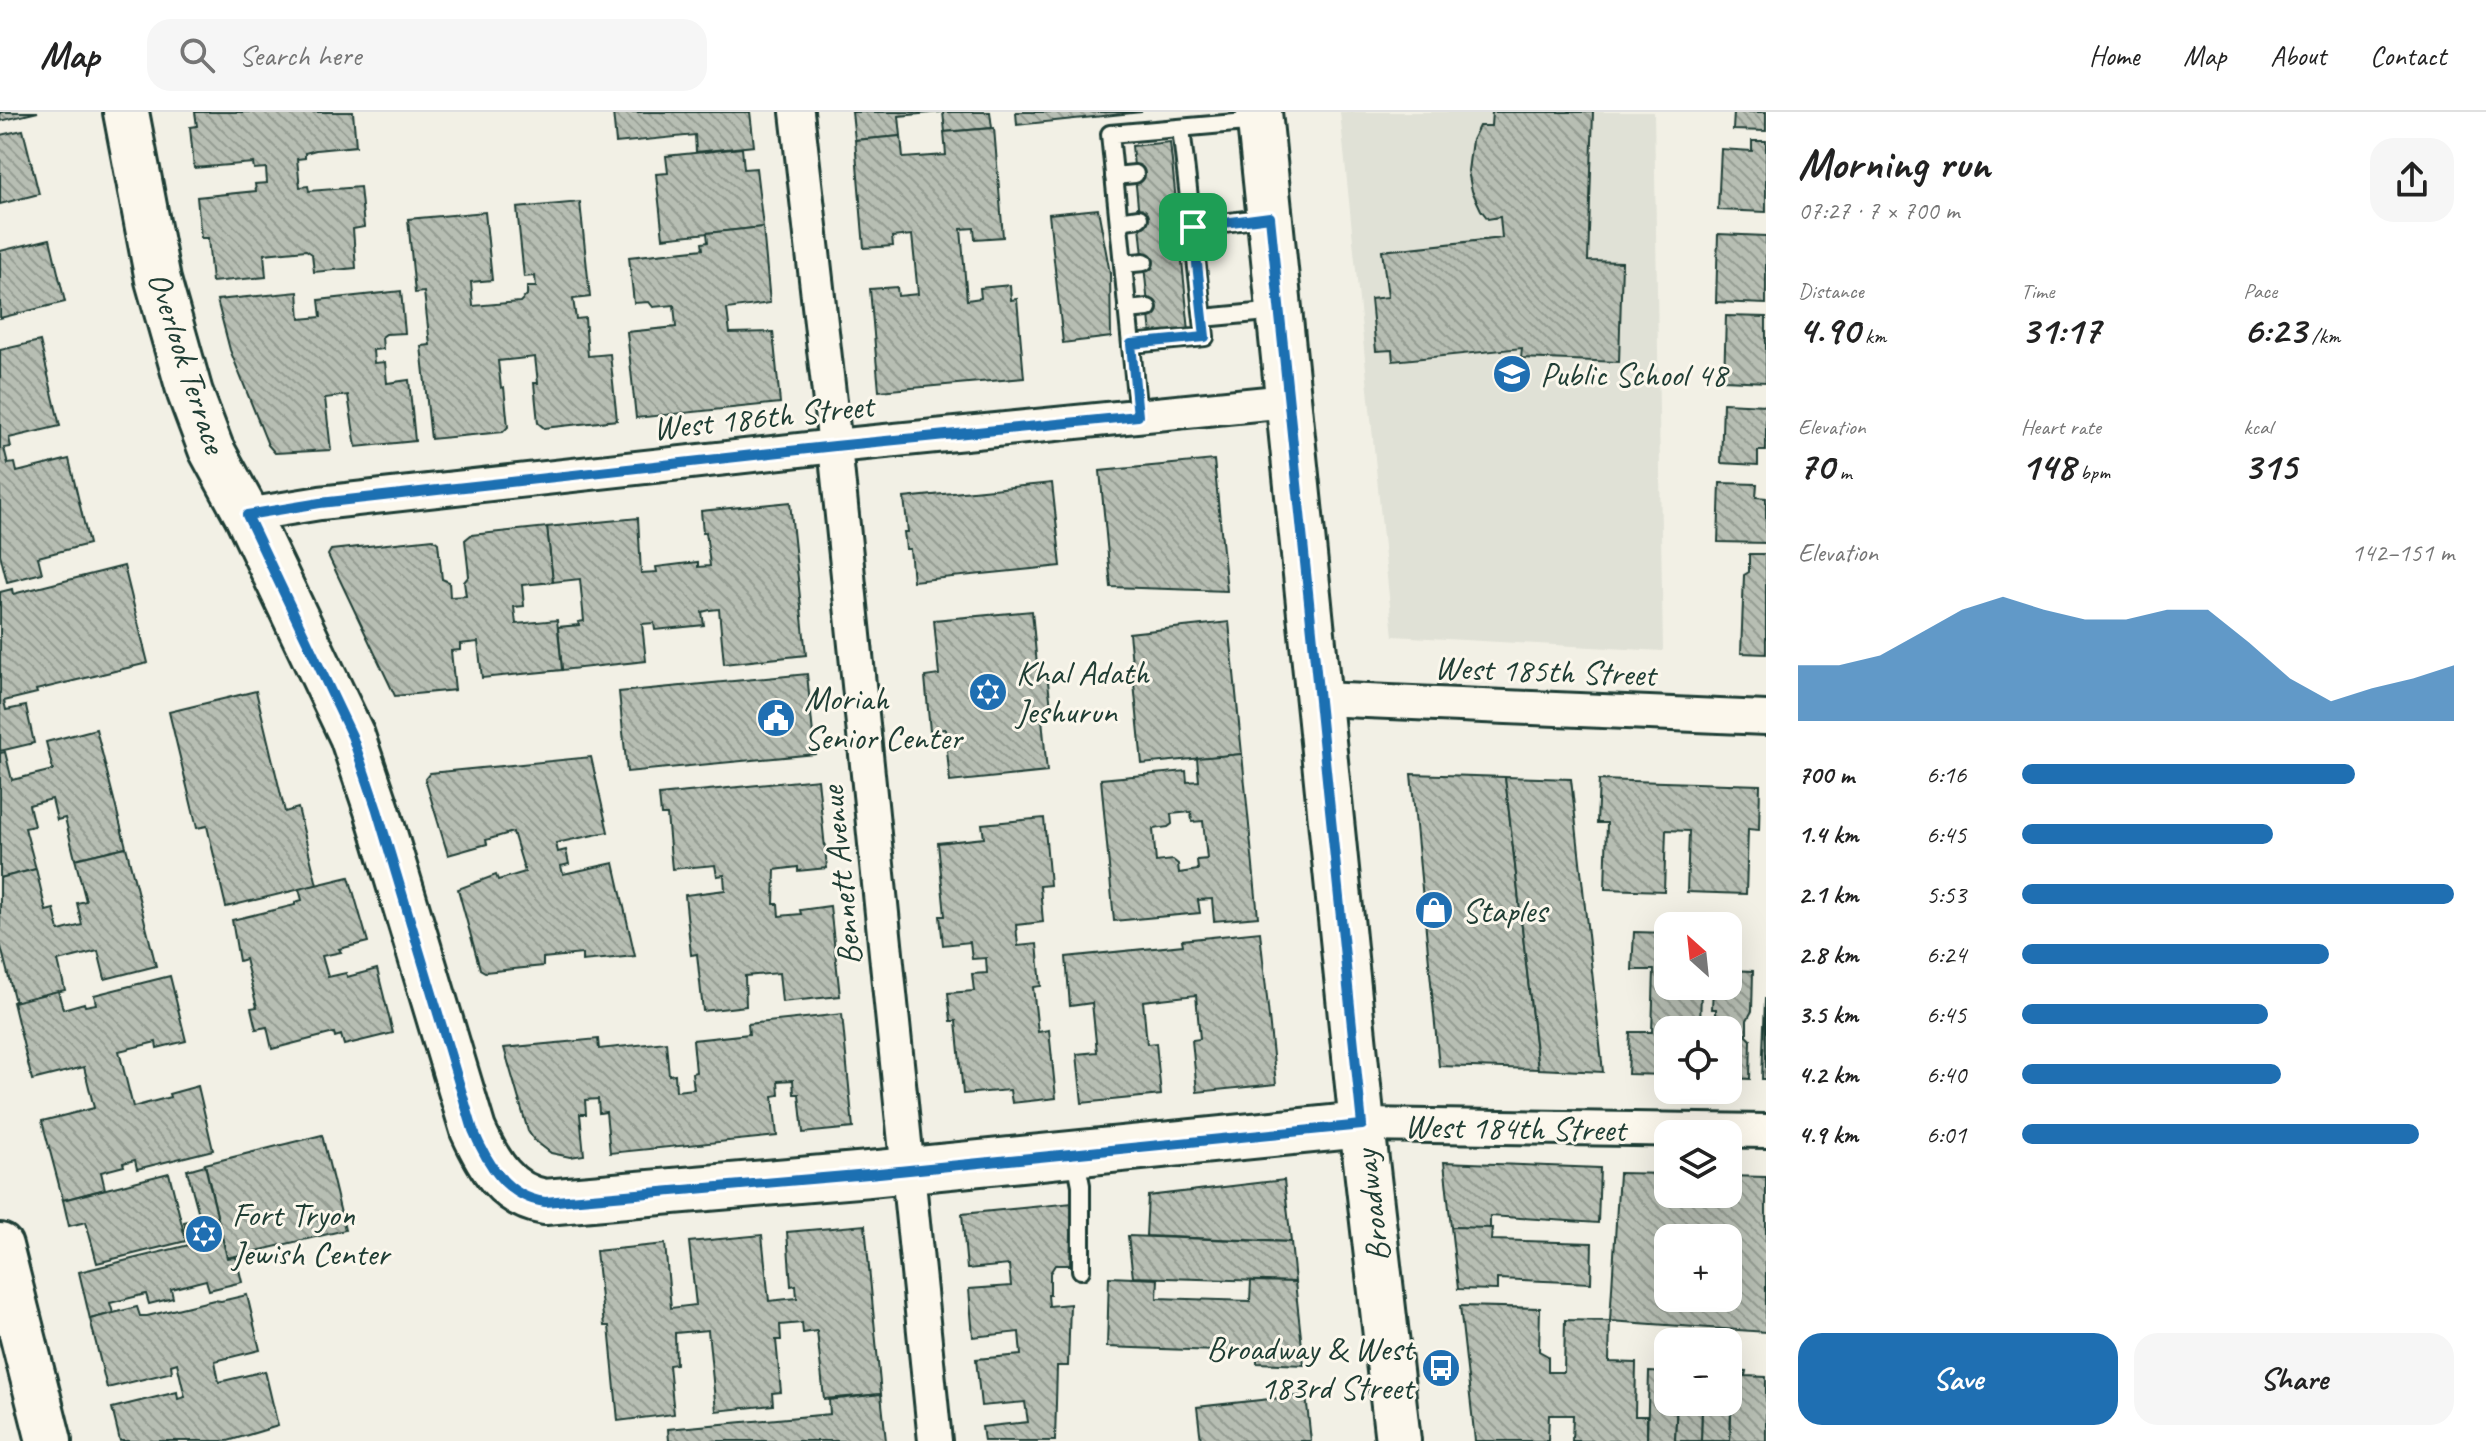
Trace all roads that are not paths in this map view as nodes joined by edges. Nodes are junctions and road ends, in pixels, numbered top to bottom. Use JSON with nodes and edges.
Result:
{"nodes":[{"id":1,"x":126,"y":112,"type":"edge"},
{"id":2,"x":797,"y":112,"type":"edge"},
{"id":3,"x":1259,"y":116,"type":"edge"},
{"id":4,"x":1181,"y":128,"type":"junction"},
{"id":5,"x":1135,"y":174,"type":"dead end"},
{"id":6,"x":1114,"y":176,"type":"junction"},
{"id":7,"x":1270,"y":217,"type":"junction"},
{"id":8,"x":1139,"y":218,"type":"dead end"},
{"id":9,"x":1187,"y":218,"type":"junction"},
{"id":10,"x":1119,"y":221,"type":"junction"},
{"id":11,"x":1144,"y":262,"type":"dead end"},
{"id":12,"x":1123,"y":264,"type":"junction"},
{"id":13,"x":1148,"y":308,"type":"dead end"},
{"id":14,"x":1197,"y":308,"type":"junction"},
{"id":15,"x":1127,"y":310,"type":"junction"},
{"id":16,"x":1279,"y":310,"type":"junction"},
{"id":17,"x":1131,"y":344,"type":"junction"},
{"id":18,"x":1288,"y":401,"type":"junction"},
{"id":19,"x":1138,"y":416,"type":"junction"},
{"id":20,"x":835,"y":446,"type":"junction"},
{"id":21,"x":247,"y":515,"type":"junction"},
{"id":22,"x":1320,"y":699,"type":"junction"},
{"id":23,"x":1766,"y":718,"type":"edge"},
{"id":24,"x":1362,"y":1125,"type":"junction"},
{"id":25,"x":1766,"y":1131,"type":"edge"},
{"id":26,"x":1075,"y":1153,"type":"junction"},
{"id":27,"x":908,"y":1169,"type":"junction"},
{"id":28,"x":504,"y":1182,"type":"joint"},
{"id":29,"x":0,"y":1246,"type":"edge"},
{"id":30,"x":1081,"y":1270,"type":"dead end"},
{"id":31,"x":49,"y":1441,"type":"edge"},
{"id":32,"x":935,"y":1441,"type":"edge"},
{"id":33,"x":1398,"y":1441,"type":"edge"}],
"edges":[{"from":1,"to":21,"type":"street","name":"Overlook Terrace"},
{"from":2,"to":20,"type":"street","name":"Bennett Avenue"},
{"from":3,"to":4,"type":"lane"},
{"from":3,"to":7,"type":"street","name":"Broadway"},
{"from":4,"to":6,"type":"lane"},
{"from":4,"to":9,"type":"lane"},
{"from":5,"to":6,"type":"lane"},
{"from":6,"to":10,"type":"lane"},
{"from":7,"to":9,"type":"lane"},
{"from":7,"to":16,"type":"street","name":"Broadway"},
{"from":8,"to":10,"type":"lane"},
{"from":9,"to":14,"type":"lane"},
{"from":10,"to":12,"type":"lane"},
{"from":11,"to":12,"type":"lane"},
{"from":12,"to":15,"type":"lane"},
{"from":13,"to":15,"type":"lane"},
{"from":14,"to":16,"type":"lane"},
{"from":14,"to":17,"type":"lane"},
{"from":15,"to":17,"type":"lane"},
{"from":16,"to":18,"type":"street","name":"Broadway"},
{"from":17,"to":19,"type":"lane"},
{"from":18,"to":19,"type":"street","name":"West 186th Street"},
{"from":18,"to":22,"type":"street","name":"Broadway"},
{"from":19,"to":20,"type":"street","name":"West 186th Street"},
{"from":20,"to":21,"type":"street","name":"West 186th Street"},
{"from":20,"to":27,"type":"street","name":"Bennett Avenue"},
{"from":21,"to":28,"type":"street","name":"Overlook Terrace"},
{"from":22,"to":23,"type":"street","name":"West 185th Street"},
{"from":22,"to":24,"type":"street","name":"Broadway"},
{"from":24,"to":25,"type":"street","name":"West 184th Street"},
{"from":24,"to":26,"type":"street","name":"West 184th Street"},
{"from":24,"to":33,"type":"street","name":"Broadway"},
{"from":26,"to":27,"type":"street","name":"West 184th Street"},
{"from":26,"to":30,"type":"lane"},
{"from":27,"to":28,"type":"street","name":"West 184th Street"},
{"from":27,"to":32,"type":"street","name":"Bennett Avenue"},
{"from":29,"to":31,"type":"street"}]}
